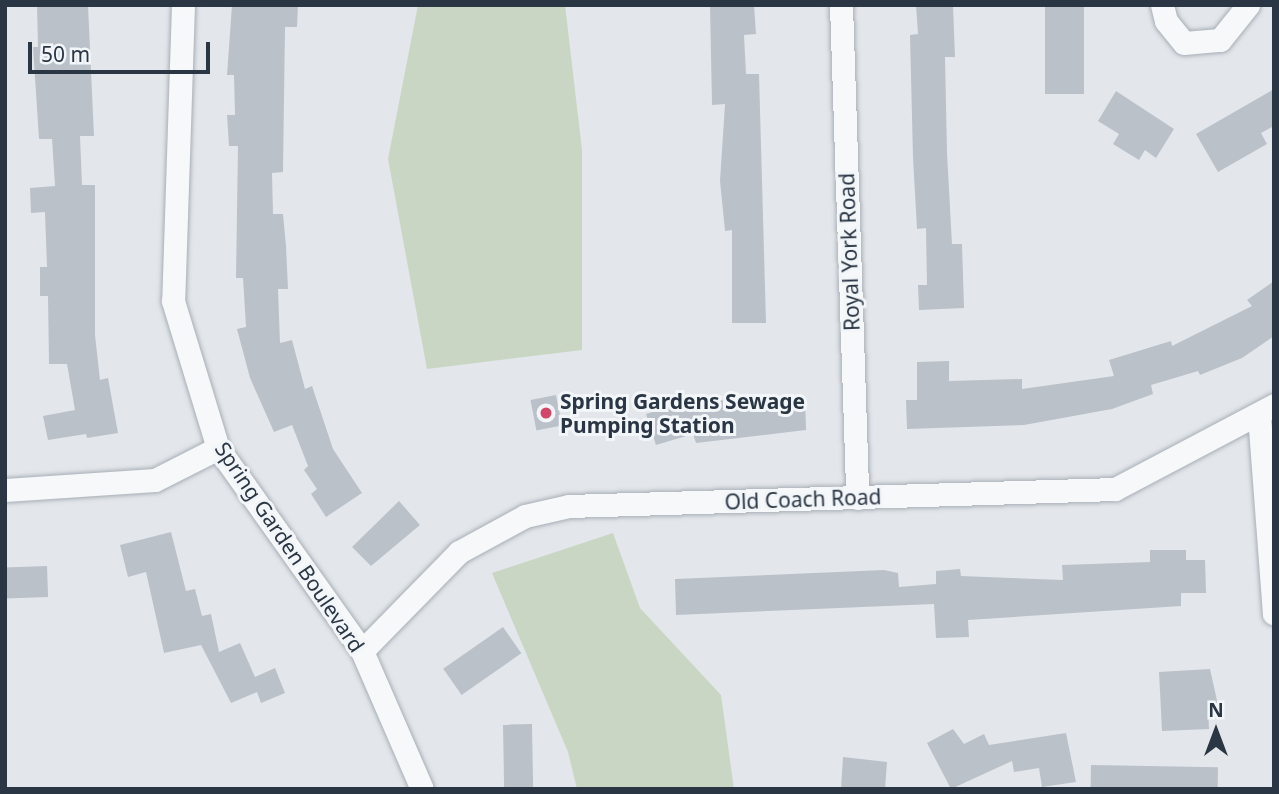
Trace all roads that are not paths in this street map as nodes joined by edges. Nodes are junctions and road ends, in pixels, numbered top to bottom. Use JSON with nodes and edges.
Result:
{"nodes":[{"id":1,"x":183,"y":5,"type":"edge"},
{"id":2,"x":841,"y":5,"type":"edge"},
{"id":3,"x":1162,"y":5,"type":"edge"},
{"id":4,"x":1248,"y":5,"type":"edge"},
{"id":5,"x":1266,"y":410,"type":"edge"},
{"id":6,"x":218,"y":448,"type":"junction"},
{"id":7,"x":5,"y":490,"type":"edge"},
{"id":8,"x":857,"y":498,"type":"junction"},
{"id":9,"x":1274,"y":613,"type":"edge"},
{"id":10,"x":362,"y":651,"type":"junction"},
{"id":11,"x":422,"y":789,"type":"edge"}],
"edges":[{"from":1,"to":6,"type":"street","name":"Spring Garden Boulevard"},
{"from":2,"to":8,"type":"street","name":"Royal York Road"},
{"from":3,"to":4,"type":"street"},
{"from":5,"to":8,"type":"street","name":"Old Coach Road"},
{"from":5,"to":9,"type":"street"},
{"from":6,"to":7,"type":"street"},
{"from":6,"to":10,"type":"street","name":"Spring Garden Boulevard"},
{"from":8,"to":10,"type":"street","name":"Old Coach Road"},
{"from":10,"to":11,"type":"street","name":"Spring Garden Boulevard"}]}
